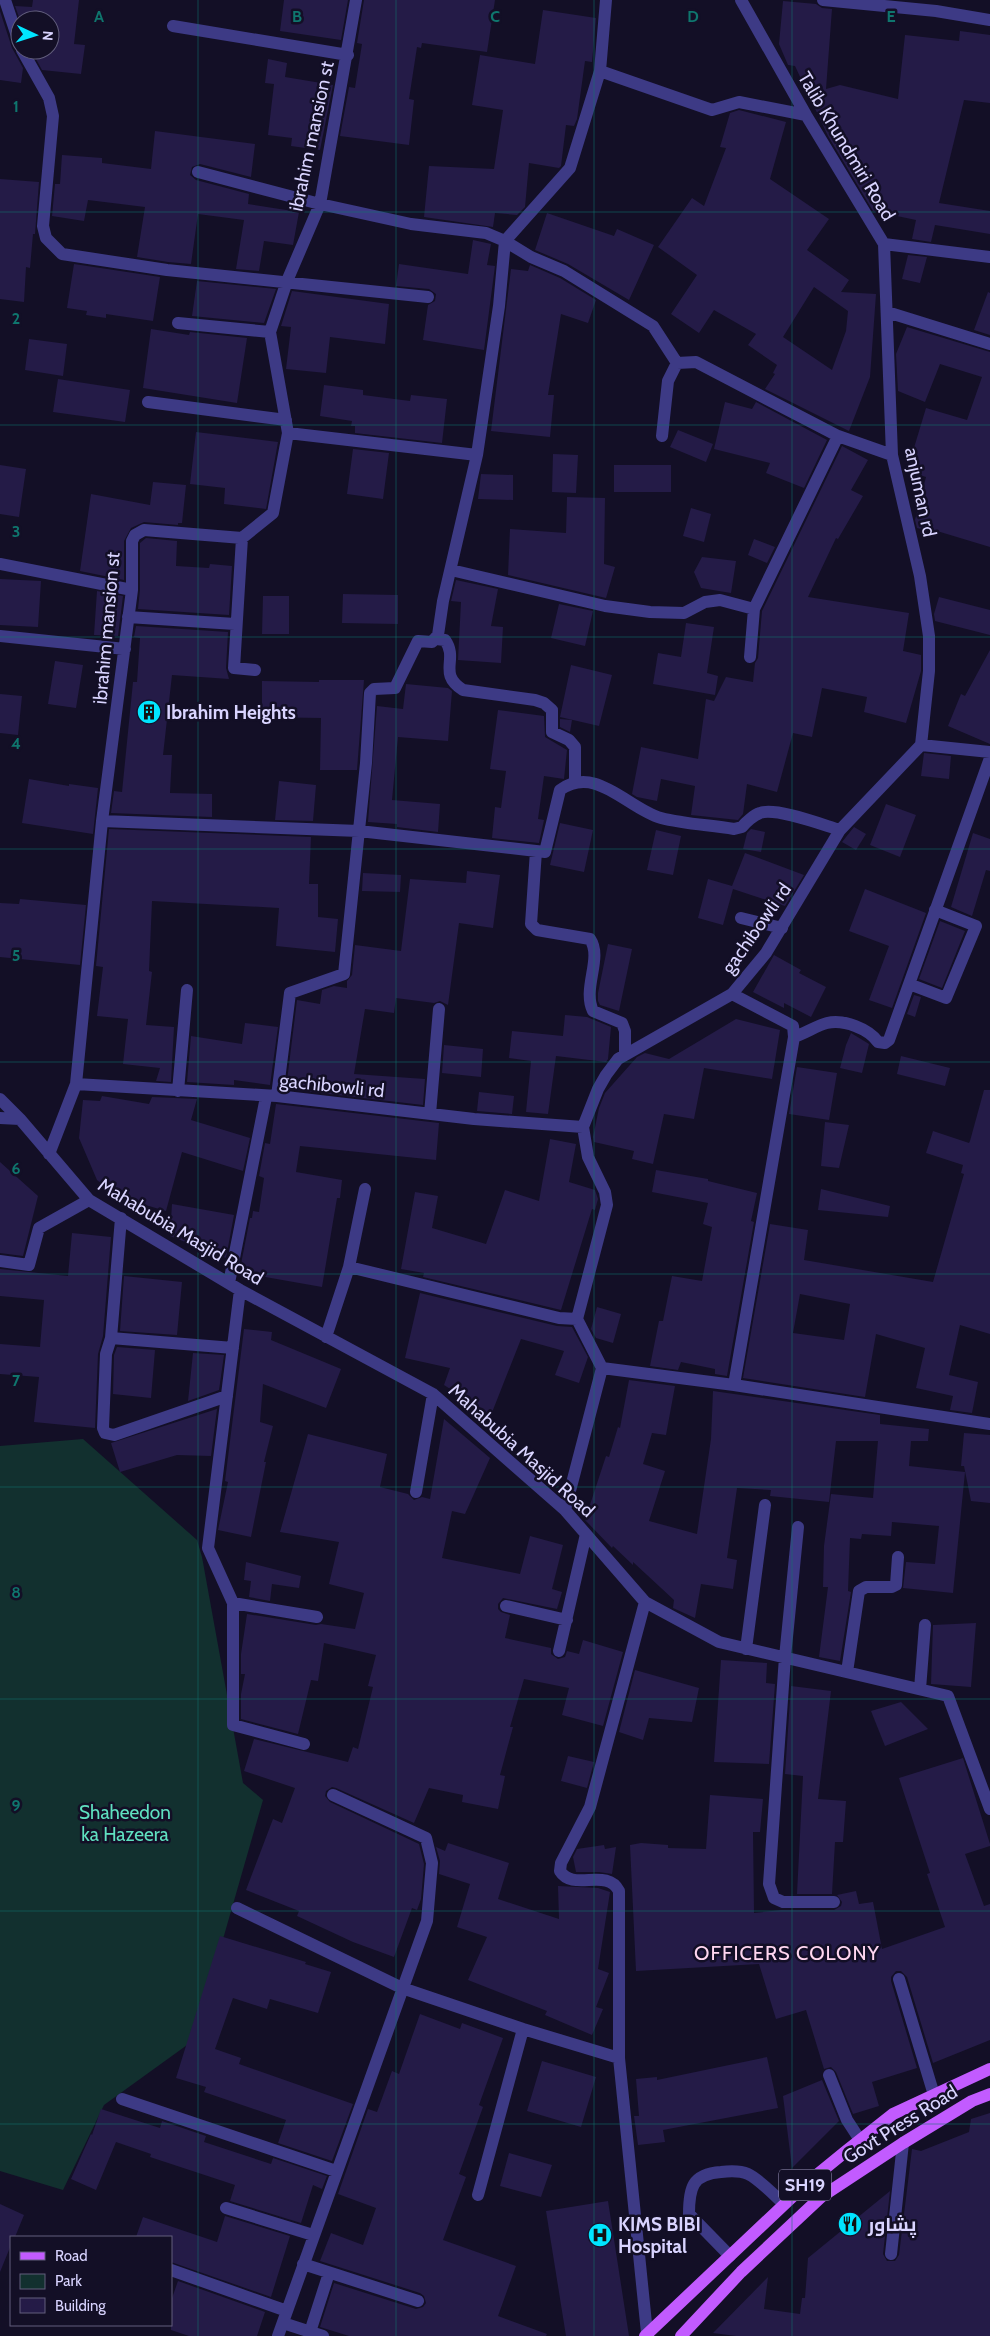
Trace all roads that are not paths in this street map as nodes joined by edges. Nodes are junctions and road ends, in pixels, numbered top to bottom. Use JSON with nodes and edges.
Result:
{"nodes":[{"id":1,"x":6,"y":0,"type":"edge"},
{"id":2,"x":356,"y":0,"type":"edge"},
{"id":3,"x":606,"y":0,"type":"edge"},
{"id":4,"x":741,"y":0,"type":"edge"},
{"id":5,"x":823,"y":0,"type":"edge"},
{"id":6,"x":936,"y":6,"type":"edge"},
{"id":7,"x":10,"y":13,"type":"edge"},
{"id":8,"x":990,"y":20,"type":"edge"},
{"id":9,"x":173,"y":26,"type":"dead end"},
{"id":10,"x":348,"y":55,"type":"junction"},
{"id":11,"x":28,"y":60,"type":"edge"},
{"id":12,"x":600,"y":72,"type":"junction"},
{"id":13,"x":806,"y":115,"type":"junction"},
{"id":14,"x":198,"y":172,"type":"dead end"},
{"id":15,"x":320,"y":204,"type":"junction"},
{"id":16,"x":505,"y":241,"type":"junction"},
{"id":17,"x":884,"y":244,"type":"junction"},
{"id":18,"x":990,"y":257,"type":"edge"},
{"id":19,"x":287,"y":281,"type":"junction"},
{"id":20,"x":428,"y":298,"type":"dead end"},
{"id":21,"x":887,"y":312,"type":"junction"},
{"id":22,"x":178,"y":323,"type":"dead end"},
{"id":23,"x":270,"y":332,"type":"junction"},
{"id":24,"x":990,"y":344,"type":"edge"},
{"id":25,"x":677,"y":363,"type":"junction"},
{"id":26,"x":148,"y":402,"type":"dead end"},
{"id":27,"x":286,"y":420,"type":"junction"},
{"id":28,"x":288,"y":433,"type":"junction"},
{"id":29,"x":662,"y":436,"type":"dead end"},
{"id":30,"x":838,"y":436,"type":"junction"},
{"id":31,"x":477,"y":454,"type":"junction"},
{"id":32,"x":892,"y":455,"type":"junction"},
{"id":33,"x":242,"y":538,"type":"junction"},
{"id":34,"x":0,"y":564,"type":"edge"},
{"id":35,"x":451,"y":570,"type":"junction"},
{"id":36,"x":132,"y":590,"type":"junction"},
{"id":37,"x":754,"y":609,"type":"junction"},
{"id":38,"x":128,"y":617,"type":"junction"},
{"id":39,"x":235,"y":624,"type":"junction"},
{"id":40,"x":0,"y":636,"type":"edge"},
{"id":41,"x":436,"y":639,"type":"junction"},
{"id":42,"x":125,"y":649,"type":"junction"},
{"id":43,"x":750,"y":657,"type":"dead end"},
{"id":44,"x":255,"y":670,"type":"dead end"},
{"id":45,"x":921,"y":746,"type":"junction"},
{"id":46,"x":990,"y":752,"type":"edge"},
{"id":47,"x":990,"y":758,"type":"edge"},
{"id":48,"x":575,"y":782,"type":"junction"},
{"id":49,"x":102,"y":821,"type":"junction"},
{"id":50,"x":840,"y":830,"type":"junction"},
{"id":51,"x":359,"y":831,"type":"junction"},
{"id":52,"x":536,"y":851,"type":"junction"},
{"id":53,"x":934,"y":910,"type":"junction"},
{"id":54,"x":741,"y":918,"type":"dead end"},
{"id":55,"x":782,"y":928,"type":"junction"},
{"id":56,"x":909,"y":984,"type":"junction"},
{"id":57,"x":187,"y":990,"type":"dead end"},
{"id":58,"x":732,"y":994,"type":"junction"},
{"id":59,"x":440,"y":1009,"type":"dead end"},
{"id":60,"x":794,"y":1037,"type":"junction"},
{"id":61,"x":625,"y":1055,"type":"junction"},
{"id":62,"x":76,"y":1084,"type":"junction"},
{"id":63,"x":178,"y":1090,"type":"junction"},
{"id":64,"x":272,"y":1097,"type":"junction"},
{"id":65,"x":0,"y":1099,"type":"edge"},
{"id":66,"x":430,"y":1114,"type":"junction"},
{"id":67,"x":0,"y":1118,"type":"edge"},
{"id":68,"x":20,"y":1119,"type":"junction"},
{"id":69,"x":583,"y":1128,"type":"junction"},
{"id":70,"x":49,"y":1154,"type":"junction"},
{"id":71,"x":365,"y":1189,"type":"dead end"},
{"id":72,"x":88,"y":1200,"type":"junction"},
{"id":73,"x":121,"y":1218,"type":"junction"},
{"id":74,"x":0,"y":1261,"type":"edge"},
{"id":75,"x":349,"y":1267,"type":"junction"},
{"id":76,"x":234,"y":1286,"type":"junction"},
{"id":77,"x":577,"y":1320,"type":"junction"},
{"id":78,"x":326,"y":1337,"type":"junction"},
{"id":79,"x":111,"y":1338,"type":"junction"},
{"id":80,"x":232,"y":1348,"type":"junction"},
{"id":81,"x":602,"y":1368,"type":"junction"},
{"id":82,"x":734,"y":1385,"type":"junction"},
{"id":83,"x":433,"y":1394,"type":"junction"},
{"id":84,"x":227,"y":1396,"type":"junction"},
{"id":85,"x":990,"y":1424,"type":"edge"},
{"id":86,"x":416,"y":1492,"type":"dead end"},
{"id":87,"x":765,"y":1505,"type":"dead end"},
{"id":88,"x":565,"y":1510,"type":"junction"},
{"id":89,"x":798,"y":1527,"type":"dead end"},
{"id":90,"x":586,"y":1534,"type":"junction"},
{"id":91,"x":898,"y":1557,"type":"dead end"},
{"id":92,"x":645,"y":1602,"type":"junction"},
{"id":93,"x":233,"y":1603,"type":"junction"},
{"id":94,"x":506,"y":1606,"type":"dead end"},
{"id":95,"x":317,"y":1617,"type":"dead end"},
{"id":96,"x":567,"y":1620,"type":"junction"},
{"id":97,"x":925,"y":1625,"type":"dead end"},
{"id":98,"x":746,"y":1649,"type":"junction"},
{"id":99,"x":559,"y":1651,"type":"dead end"},
{"id":100,"x":785,"y":1657,"type":"junction"},
{"id":101,"x":847,"y":1672,"type":"junction"},
{"id":102,"x":920,"y":1690,"type":"junction"},
{"id":103,"x":304,"y":1744,"type":"dead end"},
{"id":104,"x":333,"y":1794,"type":"dead end"},
{"id":105,"x":990,"y":1809,"type":"edge"},
{"id":106,"x":834,"y":1902,"type":"dead end"},
{"id":107,"x":238,"y":1908,"type":"dead end"},
{"id":108,"x":899,"y":1979,"type":"dead end"},
{"id":109,"x":402,"y":1988,"type":"junction"},
{"id":110,"x":523,"y":2029,"type":"junction"},
{"id":111,"x":619,"y":2058,"type":"junction"},
{"id":112,"x":990,"y":2069,"type":"edge"},
{"id":113,"x":829,"y":2075,"type":"dead end"},
{"id":114,"x":990,"y":2094,"type":"edge"},
{"id":115,"x":934,"y":2095,"type":"junction"},
{"id":116,"x":122,"y":2099,"type":"dead end"},
{"id":117,"x":860,"y":2140,"type":"junction"},
{"id":118,"x":903,"y":2143,"type":"junction"},
{"id":119,"x":336,"y":2170,"type":"junction"},
{"id":120,"x":478,"y":2195,"type":"dead end"},
{"id":121,"x":784,"y":2204,"type":"junction"},
{"id":122,"x":226,"y":2208,"type":"dead end"},
{"id":123,"x":313,"y":2235,"type":"junction"},
{"id":124,"x":891,"y":2254,"type":"dead end"},
{"id":125,"x":730,"y":2256,"type":"junction"},
{"id":126,"x":303,"y":2264,"type":"junction"},
{"id":127,"x":172,"y":2270,"type":"edge"},
{"id":128,"x":329,"y":2273,"type":"junction"},
{"id":129,"x":418,"y":2301,"type":"dead end"},
{"id":130,"x":285,"y":2317,"type":"junction"},
{"id":131,"x":310,"y":2332,"type":"junction"},
{"id":132,"x":646,"y":2335,"type":"edge"},
{"id":133,"x":278,"y":2336,"type":"edge"},
{"id":134,"x":323,"y":2336,"type":"edge"},
{"id":135,"x":681,"y":2336,"type":"edge"}],
"edges":[{"from":1,"to":7,"type":"street"},
{"from":2,"to":10,"type":"street","name":"ibrahim mansion st"},
{"from":3,"to":12,"type":"street"},
{"from":4,"to":13,"type":"street","name":"Talib Khundmiri Road"},
{"from":5,"to":6,"type":"street"},
{"from":6,"to":8,"type":"street"},
{"from":9,"to":10,"type":"street"},
{"from":10,"to":15,"type":"street","name":"ibrahim mansion st"},
{"from":11,"to":19,"type":"street"},
{"from":12,"to":13,"type":"street"},
{"from":12,"to":16,"type":"street"},
{"from":13,"to":17,"type":"street","name":"Talib Khundmiri Road"},
{"from":14,"to":15,"type":"street"},
{"from":15,"to":16,"type":"street"},
{"from":15,"to":19,"type":"street","name":"ibrahim mansion st"},
{"from":16,"to":25,"type":"street"},
{"from":16,"to":31,"type":"street"},
{"from":17,"to":18,"type":"street","name":"Talib Khundmiri Road"},
{"from":17,"to":21,"type":"street","name":"anjuman rd"},
{"from":19,"to":20,"type":"street"},
{"from":19,"to":23,"type":"street","name":"ibrahim mansion st"},
{"from":21,"to":24,"type":"street"},
{"from":21,"to":32,"type":"street","name":"anjuman rd"},
{"from":22,"to":23,"type":"street"},
{"from":23,"to":27,"type":"street","name":"ibrahim mansion st"},
{"from":25,"to":29,"type":"street"},
{"from":25,"to":30,"type":"street"},
{"from":26,"to":27,"type":"street"},
{"from":27,"to":28,"type":"street","name":"ibrahim mansion st"},
{"from":28,"to":31,"type":"street"},
{"from":28,"to":33,"type":"street","name":"ibrahim mansion st"},
{"from":30,"to":32,"type":"street"},
{"from":30,"to":37,"type":"street"},
{"from":31,"to":35,"type":"street"},
{"from":32,"to":45,"type":"street","name":"anjuman rd"},
{"from":33,"to":36,"type":"street","name":"ibrahim mansion st"},
{"from":33,"to":39,"type":"street"},
{"from":34,"to":36,"type":"street"},
{"from":35,"to":37,"type":"street"},
{"from":35,"to":41,"type":"street"},
{"from":36,"to":38,"type":"street","name":"ibrahim mansion st"},
{"from":37,"to":43,"type":"street"},
{"from":38,"to":39,"type":"street"},
{"from":38,"to":42,"type":"street","name":"ibrahim mansion st"},
{"from":39,"to":44,"type":"street"},
{"from":40,"to":42,"type":"street"},
{"from":41,"to":48,"type":"street"},
{"from":41,"to":51,"type":"street"},
{"from":42,"to":49,"type":"street","name":"ibrahim mansion st"},
{"from":45,"to":46,"type":"street"},
{"from":45,"to":50,"type":"street","name":"gachibowli rd"},
{"from":47,"to":53,"type":"street"},
{"from":48,"to":50,"type":"street"},
{"from":48,"to":52,"type":"street"},
{"from":49,"to":51,"type":"street"},
{"from":49,"to":62,"type":"street","name":"ibrahim mansion st"},
{"from":50,"to":55,"type":"street","name":"gachibowli rd"},
{"from":51,"to":52,"type":"street"},
{"from":51,"to":64,"type":"street"},
{"from":52,"to":61,"type":"street"},
{"from":53,"to":56,"type":"street"},
{"from":53,"to":56,"type":"street"},
{"from":54,"to":55,"type":"street"},
{"from":55,"to":58,"type":"street","name":"gachibowli rd"},
{"from":56,"to":60,"type":"street"},
{"from":57,"to":63,"type":"street"},
{"from":58,"to":60,"type":"street"},
{"from":58,"to":61,"type":"street","name":"gachibowli rd"},
{"from":59,"to":66,"type":"street"},
{"from":60,"to":82,"type":"street"},
{"from":61,"to":69,"type":"street","name":"gachibowli rd"},
{"from":62,"to":63,"type":"street","name":"gachibowli rd"},
{"from":62,"to":70,"type":"street","name":"ibrahim mansion st"},
{"from":63,"to":64,"type":"street","name":"gachibowli rd"},
{"from":64,"to":66,"type":"street","name":"gachibowli rd"},
{"from":64,"to":76,"type":"street"},
{"from":65,"to":68,"type":"street","name":"Mahabubia Masjid Road"},
{"from":66,"to":69,"type":"street","name":"gachibowli rd"},
{"from":67,"to":68,"type":"street"},
{"from":68,"to":70,"type":"street","name":"Mahabubia Masjid Road"},
{"from":69,"to":77,"type":"street"},
{"from":70,"to":72,"type":"street","name":"Mahabubia Masjid Road"},
{"from":71,"to":75,"type":"street"},
{"from":72,"to":73,"type":"street","name":"Mahabubia Masjid Road"},
{"from":72,"to":74,"type":"street"},
{"from":73,"to":76,"type":"street","name":"Mahabubia Masjid Road"},
{"from":73,"to":79,"type":"street"},
{"from":75,"to":77,"type":"street"},
{"from":75,"to":78,"type":"street"},
{"from":76,"to":78,"type":"street","name":"Mahabubia Masjid Road"},
{"from":76,"to":80,"type":"street"},
{"from":77,"to":81,"type":"street"},
{"from":78,"to":83,"type":"street","name":"Mahabubia Masjid Road"},
{"from":79,"to":80,"type":"street"},
{"from":79,"to":84,"type":"street"},
{"from":80,"to":84,"type":"street"},
{"from":81,"to":82,"type":"street"},
{"from":81,"to":88,"type":"street"},
{"from":82,"to":85,"type":"street"},
{"from":83,"to":86,"type":"street"},
{"from":83,"to":88,"type":"street","name":"Mahabubia Masjid Road"},
{"from":84,"to":93,"type":"street"},
{"from":87,"to":98,"type":"street"},
{"from":88,"to":90,"type":"street","name":"Mahabubia Masjid Road"},
{"from":89,"to":100,"type":"street"},
{"from":90,"to":92,"type":"street","name":"Mahabubia Masjid Road"},
{"from":90,"to":96,"type":"street"},
{"from":91,"to":101,"type":"street"},
{"from":92,"to":98,"type":"street","name":"Mahabubia Masjid Road"},
{"from":92,"to":111,"type":"street"},
{"from":93,"to":95,"type":"street"},
{"from":93,"to":103,"type":"street"},
{"from":94,"to":96,"type":"street"},
{"from":96,"to":99,"type":"street"},
{"from":97,"to":102,"type":"street"},
{"from":98,"to":100,"type":"street","name":"Mahabubia Masjid Road"},
{"from":100,"to":101,"type":"street","name":"Mahabubia Masjid Road"},
{"from":100,"to":106,"type":"street"},
{"from":101,"to":102,"type":"street","name":"Mahabubia Masjid Road"},
{"from":102,"to":105,"type":"street","name":"Mahabubia Masjid Road"},
{"from":104,"to":109,"type":"street"},
{"from":107,"to":109,"type":"street"},
{"from":108,"to":115,"type":"street"},
{"from":109,"to":110,"type":"street"},
{"from":109,"to":119,"type":"street"},
{"from":110,"to":111,"type":"street"},
{"from":110,"to":120,"type":"street"},
{"from":111,"to":132,"type":"street"},
{"from":112,"to":115,"type":"main road","number":"SH19"},
{"from":113,"to":117,"type":"street"},
{"from":114,"to":118,"type":"main road","name":"Govt Press Road","number":"SH19"},
{"from":115,"to":117,"type":"main road","number":"SH19"},
{"from":116,"to":119,"type":"street"},
{"from":117,"to":121,"type":"main road","number":"SH19"},
{"from":118,"to":124,"type":"street"},
{"from":118,"to":135,"type":"main road","name":"Govt Press Road","number":"SH19"},
{"from":119,"to":123,"type":"street"},
{"from":121,"to":125,"type":"main road","number":"SH19"},
{"from":121,"to":125,"type":"street"},
{"from":122,"to":123,"type":"street"},
{"from":123,"to":126,"type":"street"},
{"from":125,"to":132,"type":"main road","number":"SH19"},
{"from":126,"to":128,"type":"street"},
{"from":126,"to":130,"type":"street"},
{"from":127,"to":130,"type":"street"},
{"from":128,"to":129,"type":"street"},
{"from":128,"to":131,"type":"street"},
{"from":130,"to":131,"type":"street"},
{"from":130,"to":133,"type":"street"},
{"from":131,"to":134,"type":"street"}]}
